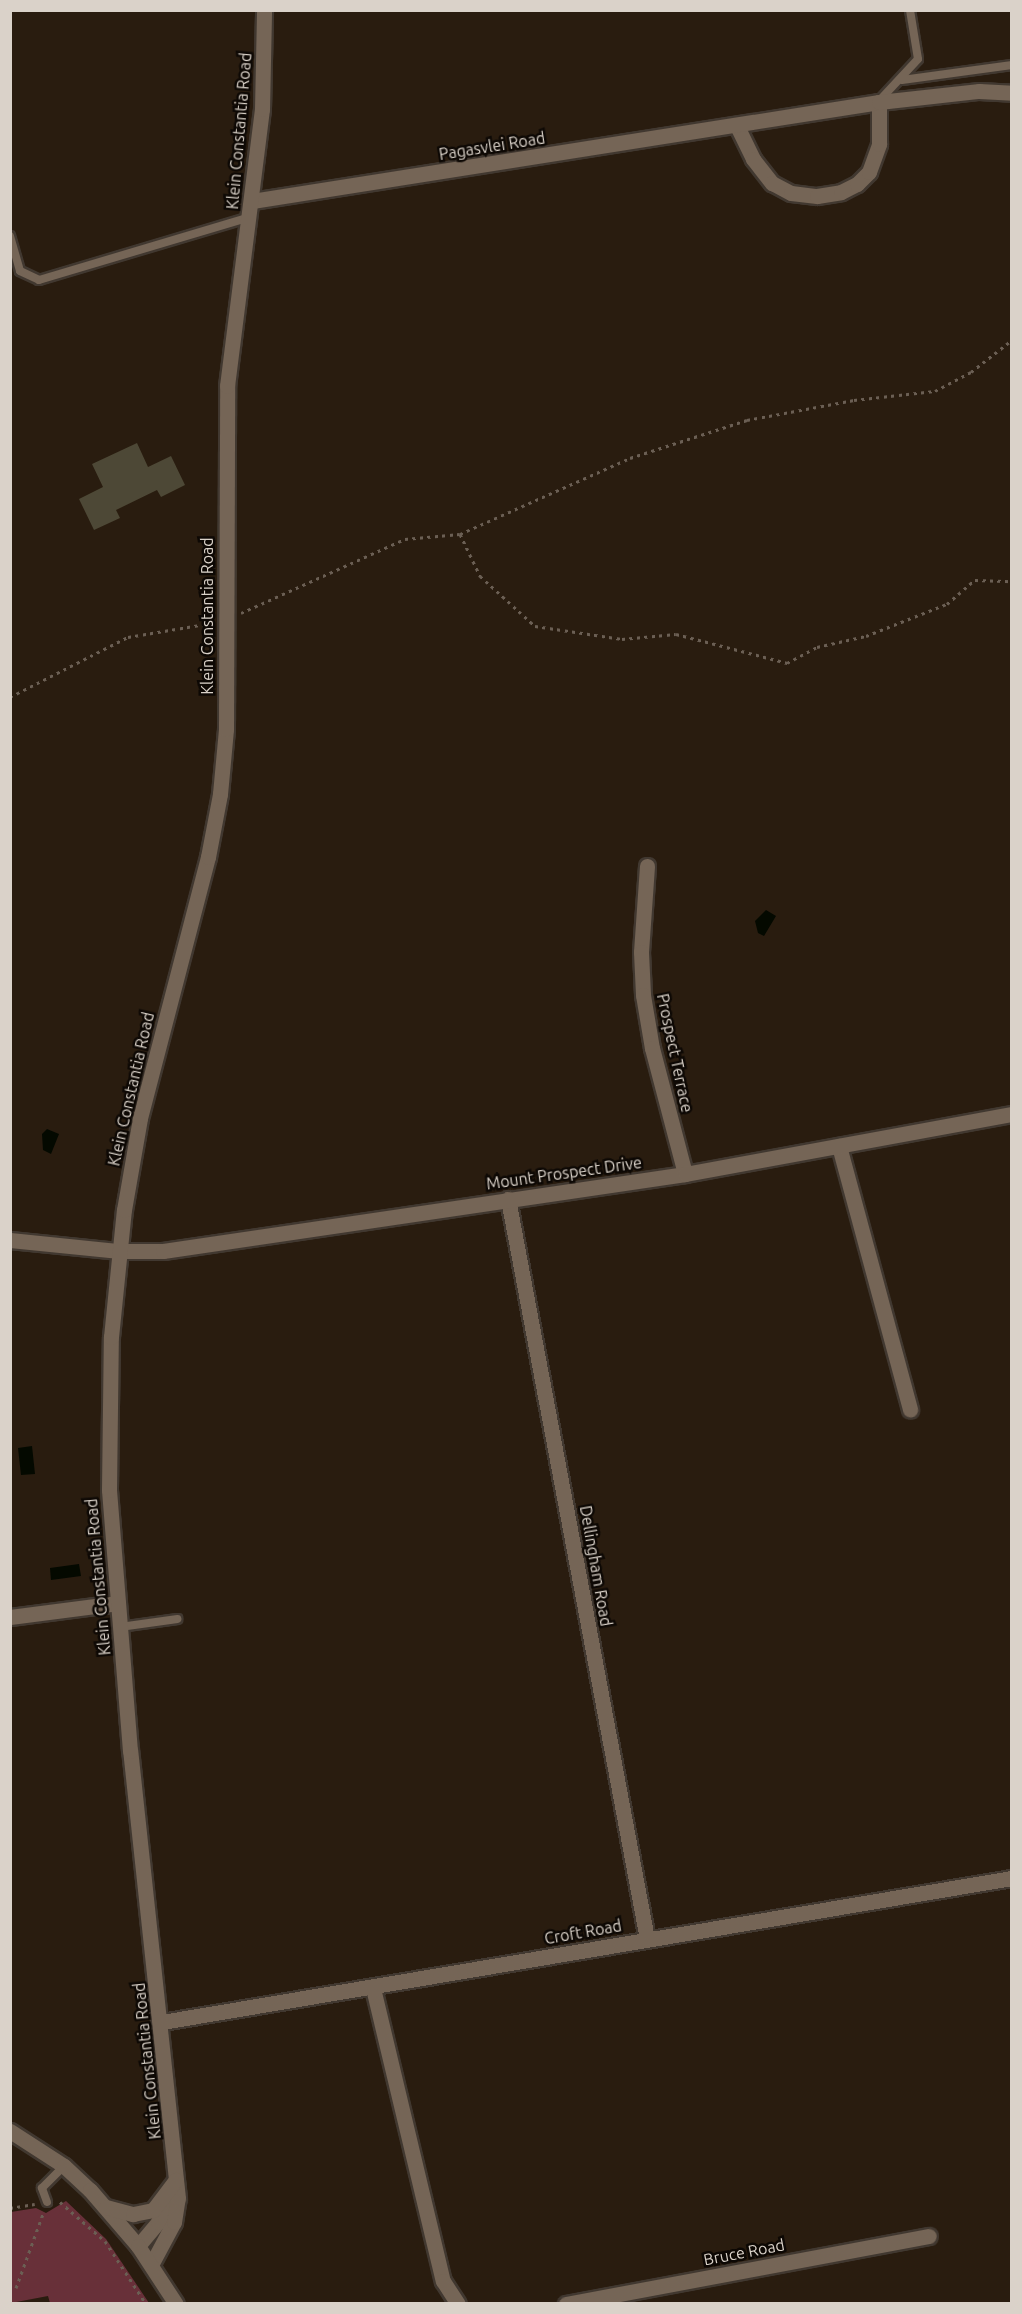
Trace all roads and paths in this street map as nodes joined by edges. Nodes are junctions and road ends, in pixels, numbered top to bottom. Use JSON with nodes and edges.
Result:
{"nodes":[{"id":1,"x":264,"y":10,"type":"edge"},
{"id":2,"x":910,"y":10,"type":"edge"},
{"id":3,"x":1011,"y":65,"type":"edge"},
{"id":4,"x":902,"y":80,"type":"junction"},
{"id":5,"x":1011,"y":93,"type":"edge"},
{"id":6,"x":879,"y":102,"type":"junction"},
{"id":7,"x":737,"y":126,"type":"junction"},
{"id":8,"x":252,"y":201,"type":"junction"},
{"id":9,"x":250,"y":217,"type":"junction"},
{"id":10,"x":10,"y":236,"type":"edge"},
{"id":11,"x":1011,"y":340,"type":"edge"},
{"id":12,"x":460,"y":534,"type":"junction"},
{"id":13,"x":1011,"y":581,"type":"edge"},
{"id":14,"x":225,"y":621,"type":"junction"},
{"id":15,"x":10,"y":697,"type":"edge"},
{"id":16,"x":647,"y":866,"type":"dead end"},
{"id":17,"x":1011,"y":1114,"type":"edge"},
{"id":18,"x":839,"y":1146,"type":"junction"},
{"id":19,"x":685,"y":1174,"type":"junction"},
{"id":20,"x":508,"y":1199,"type":"junction"},
{"id":21,"x":10,"y":1240,"type":"edge"},
{"id":22,"x":119,"y":1251,"type":"junction"},
{"id":23,"x":910,"y":1410,"type":"dead end"},
{"id":24,"x":118,"y":1603,"type":"junction"},
{"id":25,"x":10,"y":1617,"type":"edge"},
{"id":26,"x":177,"y":1620,"type":"dead end"},
{"id":27,"x":120,"y":1627,"type":"junction"},
{"id":28,"x":1011,"y":1878,"type":"edge"},
{"id":29,"x":647,"y":1939,"type":"junction"},
{"id":30,"x":373,"y":1988,"type":"junction"},
{"id":31,"x":162,"y":2022,"type":"junction"},
{"id":32,"x":10,"y":2132,"type":"edge"},
{"id":33,"x":64,"y":2166,"type":"junction"},
{"id":34,"x":176,"y":2180,"type":"junction"},
{"id":35,"x":47,"y":2202,"type":"junction"},
{"id":36,"x":106,"y":2207,"type":"junction"},
{"id":37,"x":10,"y":2208,"type":"edge"},
{"id":38,"x":929,"y":2236,"type":"dead end"},
{"id":39,"x":138,"y":2246,"type":"junction"},
{"id":40,"x":152,"y":2265,"type":"junction"},
{"id":41,"x":16,"y":2288,"type":"dead end"},
{"id":42,"x":146,"y":2304,"type":"edge"},
{"id":43,"x":176,"y":2304,"type":"edge"},
{"id":44,"x":458,"y":2304,"type":"edge"},
{"id":45,"x":566,"y":2304,"type":"edge"}],
"edges":[{"from":1,"to":8,"type":"street","name":"Klein Constantia Road"},
{"from":2,"to":4,"type":"lane"},
{"from":3,"to":4,"type":"lane"},
{"from":4,"to":6,"type":"lane"},
{"from":5,"to":6,"type":"street","name":"Pagasvlei Road"},
{"from":6,"to":7,"type":"street","name":"Pagasvlei Road"},
{"from":6,"to":7,"type":"street"},
{"from":7,"to":8,"type":"street","name":"Pagasvlei Road"},
{"from":8,"to":9,"type":"street","name":"Klein Constantia Road"},
{"from":9,"to":10,"type":"lane"},
{"from":9,"to":14,"type":"street","name":"Klein Constantia Road"},
{"from":11,"to":12,"type":"path"},
{"from":12,"to":13,"type":"path"},
{"from":12,"to":14,"type":"path"},
{"from":14,"to":15,"type":"path"},
{"from":14,"to":22,"type":"street","name":"Klein Constantia Road"},
{"from":16,"to":19,"type":"street","name":"Prospect Terrace"},
{"from":17,"to":18,"type":"street","name":"Mount Prospect Drive"},
{"from":18,"to":19,"type":"street","name":"Mount Prospect Drive"},
{"from":18,"to":23,"type":"street"},
{"from":19,"to":20,"type":"street","name":"Mount Prospect Drive"},
{"from":20,"to":22,"type":"street","name":"Mount Prospect Drive"},
{"from":20,"to":29,"type":"street","name":"Dellingham Road"},
{"from":21,"to":22,"type":"street","name":"Mount Prospect Drive"},
{"from":22,"to":24,"type":"street","name":"Klein Constantia Road"},
{"from":24,"to":25,"type":"street"},
{"from":24,"to":27,"type":"street","name":"Klein Constantia Road"},
{"from":26,"to":27,"type":"lane"},
{"from":27,"to":31,"type":"street","name":"Klein Constantia Road"},
{"from":28,"to":29,"type":"street","name":"Croft Road"},
{"from":29,"to":30,"type":"street","name":"Croft Road"},
{"from":30,"to":31,"type":"street","name":"Croft Road"},
{"from":30,"to":44,"type":"street"},
{"from":31,"to":34,"type":"street","name":"Klein Constantia Road"},
{"from":32,"to":33,"type":"street"},
{"from":33,"to":35,"type":"lane"},
{"from":33,"to":36,"type":"street"},
{"from":34,"to":36,"type":"street"},
{"from":34,"to":39,"type":"street","name":"Klein Constantia Road"},
{"from":34,"to":40,"type":"street","name":"Klein Constantia Road"},
{"from":35,"to":37,"type":"path"},
{"from":35,"to":41,"type":"path"},
{"from":35,"to":42,"type":"path"},
{"from":36,"to":39,"type":"street"},
{"from":38,"to":45,"type":"street","name":"Bruce Road"},
{"from":39,"to":40,"type":"street"},
{"from":40,"to":43,"type":"street"}]}
